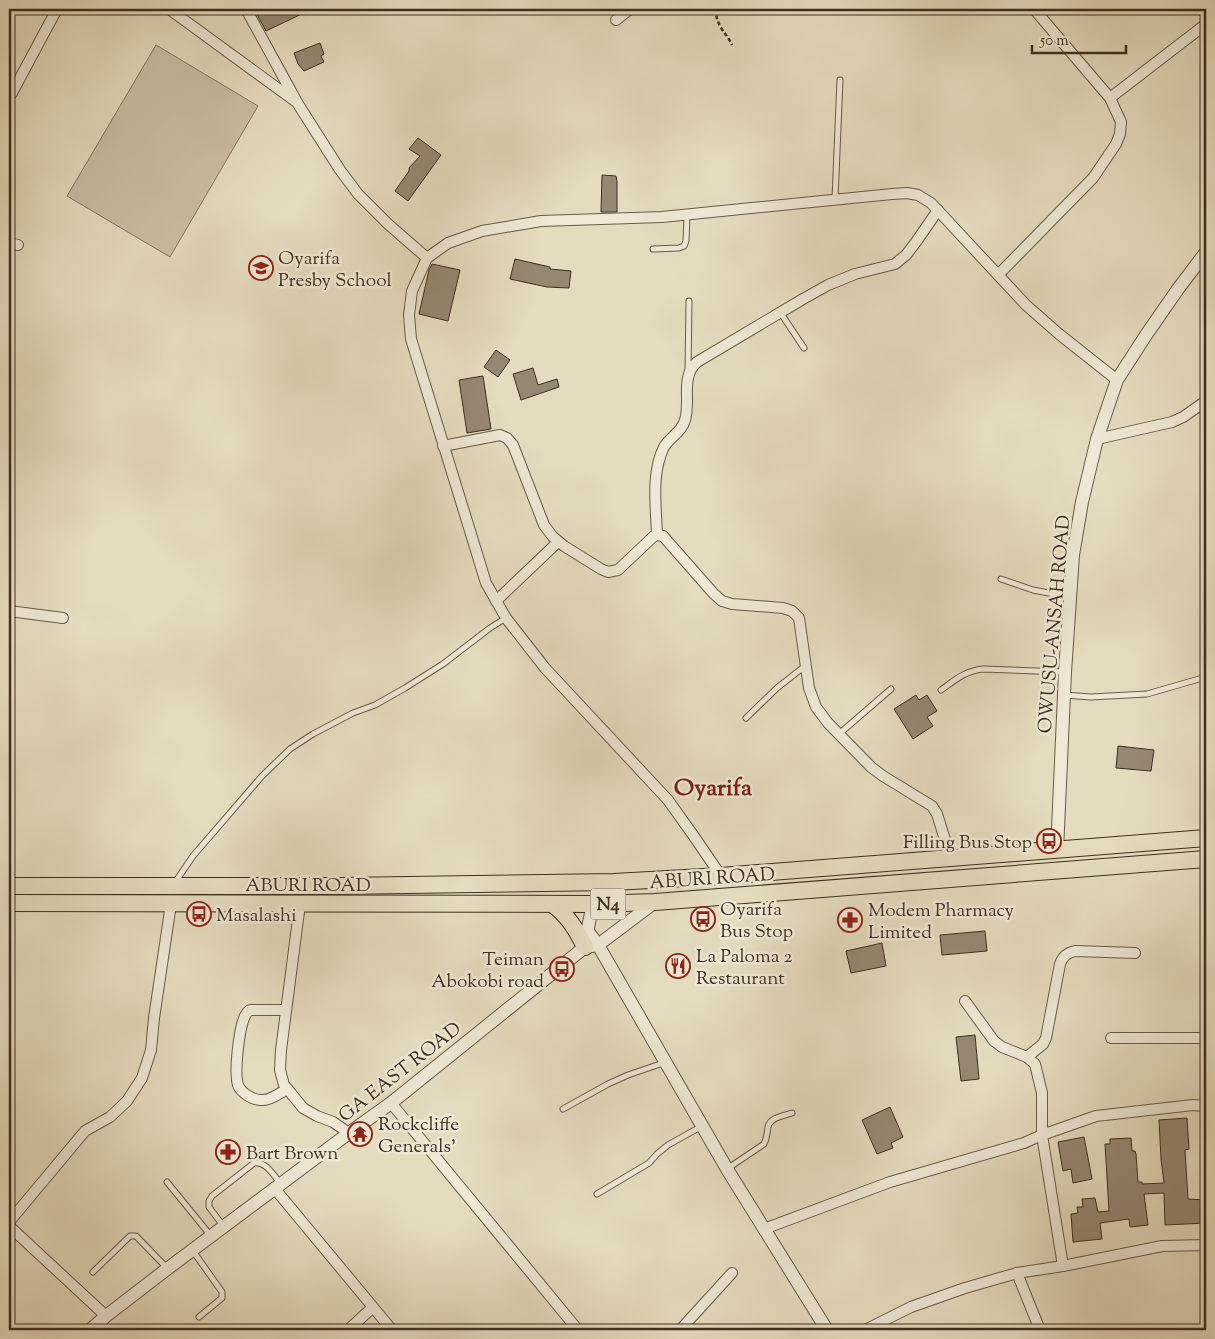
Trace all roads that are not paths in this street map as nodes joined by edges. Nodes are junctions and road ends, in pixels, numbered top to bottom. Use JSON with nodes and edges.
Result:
{"nodes":[{"id":1,"x":57,"y":9,"type":"edge"},
{"id":2,"x":169,"y":9,"type":"edge"},
{"id":3,"x":246,"y":9,"type":"edge"},
{"id":4,"x":630,"y":9,"type":"edge"},
{"id":5,"x":1034,"y":9,"type":"edge"},
{"id":6,"x":616,"y":20,"type":"dead end"},
{"id":7,"x":1206,"y":24,"type":"edge"},
{"id":8,"x":840,"y":80,"type":"dead end"},
{"id":9,"x":9,"y":97,"type":"edge"},
{"id":10,"x":1110,"y":98,"type":"junction"},
{"id":11,"x":298,"y":104,"type":"junction"},
{"id":12,"x":835,"y":199,"type":"junction"},
{"id":13,"x":938,"y":210,"type":"junction"},
{"id":14,"x":687,"y":215,"type":"junction"},
{"id":15,"x":653,"y":249,"type":"dead end"},
{"id":16,"x":1206,"y":252,"type":"edge"},
{"id":17,"x":427,"y":258,"type":"junction"},
{"id":18,"x":998,"y":275,"type":"junction"},
{"id":19,"x":689,"y":301,"type":"dead end"},
{"id":20,"x":780,"y":312,"type":"junction"},
{"id":21,"x":804,"y":348,"type":"dead end"},
{"id":22,"x":688,"y":374,"type":"junction"},
{"id":23,"x":1118,"y":380,"type":"junction"},
{"id":24,"x":1206,"y":401,"type":"edge"},
{"id":25,"x":1098,"y":439,"type":"junction"},
{"id":26,"x":444,"y":446,"type":"junction"},
{"id":27,"x":657,"y":535,"type":"junction"},
{"id":28,"x":558,"y":542,"type":"junction"},
{"id":29,"x":1001,"y":580,"type":"dead end"},
{"id":30,"x":1070,"y":597,"type":"junction"},
{"id":31,"x":496,"y":601,"type":"junction"},
{"id":32,"x":9,"y":611,"type":"edge"},
{"id":33,"x":63,"y":618,"type":"dead end"},
{"id":34,"x":506,"y":618,"type":"junction"},
{"id":35,"x":806,"y":666,"type":"junction"},
{"id":36,"x":1065,"y":672,"type":"junction"},
{"id":37,"x":1206,"y":677,"type":"edge"},
{"id":38,"x":891,"y":688,"type":"dead end"},
{"id":39,"x":941,"y":690,"type":"dead end"},
{"id":40,"x":1064,"y":695,"type":"junction"},
{"id":41,"x":746,"y":718,"type":"dead end"},
{"id":42,"x":839,"y":734,"type":"junction"},
{"id":43,"x":1206,"y":838,"type":"edge"},
{"id":44,"x":1056,"y":851,"type":"junction"},
{"id":45,"x":951,"y":859,"type":"junction"},
{"id":46,"x":1206,"y":860,"type":"edge"},
{"id":47,"x":720,"y":876,"type":"junction"},
{"id":48,"x":614,"y":882,"type":"junction"},
{"id":49,"x":9,"y":886,"type":"edge"},
{"id":50,"x":172,"y":886,"type":"junction"},
{"id":51,"x":654,"y":902,"type":"junction"},
{"id":52,"x":9,"y":903,"type":"edge"},
{"id":53,"x":170,"y":904,"type":"junction"},
{"id":54,"x":300,"y":904,"type":"junction"},
{"id":55,"x":552,"y":904,"type":"junction"},
{"id":56,"x":593,"y":904,"type":"junction"},
{"id":57,"x":592,"y":946,"type":"junction"},
{"id":58,"x":1135,"y":953,"type":"dead end"},
{"id":59,"x":965,"y":1001,"type":"dead end"},
{"id":60,"x":286,"y":1010,"type":"junction"},
{"id":61,"x":1112,"y":1038,"type":"dead end"},
{"id":62,"x":1206,"y":1038,"type":"edge"},
{"id":63,"x":1026,"y":1057,"type":"junction"},
{"id":64,"x":666,"y":1062,"type":"junction"},
{"id":65,"x":287,"y":1089,"type":"junction"},
{"id":66,"x":391,"y":1103,"type":"junction"},
{"id":67,"x":1206,"y":1106,"type":"edge"},
{"id":68,"x":563,"y":1109,"type":"dead end"},
{"id":69,"x":792,"y":1113,"type":"dead end"},
{"id":70,"x":702,"y":1126,"type":"junction"},
{"id":71,"x":349,"y":1133,"type":"junction"},
{"id":72,"x":1042,"y":1135,"type":"junction"},
{"id":73,"x":727,"y":1169,"type":"junction"},
{"id":74,"x":167,"y":1182,"type":"dead end"},
{"id":75,"x":279,"y":1186,"type":"junction"},
{"id":76,"x":597,"y":1194,"type":"dead end"},
{"id":77,"x":9,"y":1222,"type":"edge"},
{"id":78,"x":9,"y":1226,"type":"edge"},
{"id":79,"x":224,"y":1227,"type":"junction"},
{"id":80,"x":764,"y":1229,"type":"junction"},
{"id":81,"x":212,"y":1236,"type":"junction"},
{"id":82,"x":1206,"y":1245,"type":"edge"},
{"id":83,"x":192,"y":1250,"type":"junction"},
{"id":84,"x":1064,"y":1266,"type":"junction"},
{"id":85,"x":168,"y":1269,"type":"junction"},
{"id":86,"x":93,"y":1272,"type":"dead end"},
{"id":87,"x":732,"y":1272,"type":"dead end"},
{"id":88,"x":1017,"y":1273,"type":"junction"},
{"id":89,"x":372,"y":1308,"type":"junction"},
{"id":90,"x":106,"y":1316,"type":"junction"},
{"id":91,"x":199,"y":1317,"type":"dead end"},
{"id":92,"x":90,"y":1330,"type":"edge"},
{"id":93,"x":348,"y":1330,"type":"edge"},
{"id":94,"x":392,"y":1330,"type":"edge"},
{"id":95,"x":578,"y":1330,"type":"edge"},
{"id":96,"x":680,"y":1330,"type":"edge"},
{"id":97,"x":827,"y":1330,"type":"edge"},
{"id":98,"x":865,"y":1330,"type":"edge"},
{"id":99,"x":1040,"y":1330,"type":"edge"}],
"edges":[{"from":1,"to":9,"type":"street"},
{"from":2,"to":11,"type":"street"},
{"from":3,"to":11,"type":"street"},
{"from":4,"to":6,"type":"street"},
{"from":5,"to":10,"type":"street"},
{"from":7,"to":10,"type":"street"},
{"from":8,"to":12,"type":"lane"},
{"from":10,"to":18,"type":"street"},
{"from":11,"to":17,"type":"street"},
{"from":12,"to":13,"type":"street"},
{"from":12,"to":14,"type":"street"},
{"from":13,"to":18,"type":"street"},
{"from":13,"to":20,"type":"street"},
{"from":14,"to":15,"type":"lane"},
{"from":14,"to":17,"type":"street"},
{"from":16,"to":23,"type":"street","name":"OWUSU-ANSAH ROAD"},
{"from":17,"to":26,"type":"street"},
{"from":18,"to":23,"type":"street"},
{"from":19,"to":22,"type":"lane"},
{"from":20,"to":21,"type":"lane"},
{"from":20,"to":22,"type":"street"},
{"from":22,"to":27,"type":"street"},
{"from":23,"to":25,"type":"street","name":"OWUSU-ANSAH ROAD"},
{"from":24,"to":25,"type":"street"},
{"from":25,"to":30,"type":"street","name":"OWUSU-ANSAH ROAD"},
{"from":26,"to":28,"type":"street"},
{"from":26,"to":31,"type":"street"},
{"from":27,"to":28,"type":"street"},
{"from":27,"to":35,"type":"street"},
{"from":28,"to":31,"type":"street"},
{"from":29,"to":30,"type":"lane"},
{"from":30,"to":36,"type":"street","name":"OWUSU-ANSAH ROAD"},
{"from":31,"to":34,"type":"street"},
{"from":32,"to":33,"type":"street"},
{"from":34,"to":47,"type":"street"},
{"from":34,"to":50,"type":"lane"},
{"from":35,"to":41,"type":"lane"},
{"from":35,"to":42,"type":"street"},
{"from":36,"to":39,"type":"lane"},
{"from":36,"to":40,"type":"street","name":"OWUSU-ANSAH ROAD"},
{"from":37,"to":40,"type":"lane"},
{"from":38,"to":42,"type":"lane"},
{"from":40,"to":44,"type":"street","name":"OWUSU-ANSAH ROAD"},
{"from":42,"to":45,"type":"street"},
{"from":43,"to":44,"type":"highway","name":"ABURI ROAD","number":"N4"},
{"from":44,"to":45,"type":"highway","name":"ABURI ROAD","number":"N4"},
{"from":45,"to":47,"type":"highway","name":"ABURI ROAD","number":"N4"},
{"from":46,"to":51,"type":"highway","name":"ABURI ROAD","number":"N4"},
{"from":47,"to":48,"type":"highway","name":"ABURI ROAD","number":"N4"},
{"from":48,"to":50,"type":"highway","name":"ABURI ROAD","number":"N4"},
{"from":48,"to":56,"type":"street"},
{"from":49,"to":50,"type":"highway","name":"ABURI ROAD","number":"N4"},
{"from":51,"to":56,"type":"highway","name":"ABURI ROAD","number":"N4"},
{"from":51,"to":57,"type":"street","name":"GA EAST ROAD"},
{"from":52,"to":53,"type":"highway","name":"ABURI ROAD","number":"N4"},
{"from":53,"to":54,"type":"highway","name":"ABURI ROAD","number":"N4"},
{"from":53,"to":77,"type":"street"},
{"from":54,"to":55,"type":"highway","name":"ABURI ROAD","number":"N4"},
{"from":54,"to":60,"type":"street"},
{"from":55,"to":56,"type":"highway","name":"ABURI ROAD","number":"N4"},
{"from":55,"to":57,"type":"highway"},
{"from":56,"to":57,"type":"street"},
{"from":57,"to":64,"type":"street"},
{"from":57,"to":66,"type":"street","name":"GA EAST ROAD"},
{"from":58,"to":63,"type":"street"},
{"from":59,"to":63,"type":"street"},
{"from":60,"to":65,"type":"street"},
{"from":60,"to":65,"type":"street"},
{"from":61,"to":62,"type":"street"},
{"from":63,"to":72,"type":"street"},
{"from":64,"to":68,"type":"lane"},
{"from":64,"to":70,"type":"street"},
{"from":65,"to":71,"type":"street"},
{"from":66,"to":71,"type":"street","name":"GA EAST ROAD"},
{"from":66,"to":95,"type":"street"},
{"from":67,"to":72,"type":"street"},
{"from":69,"to":73,"type":"lane"},
{"from":70,"to":73,"type":"street"},
{"from":70,"to":76,"type":"lane"},
{"from":71,"to":75,"type":"street","name":"GA EAST ROAD"},
{"from":72,"to":80,"type":"street"},
{"from":72,"to":84,"type":"street"},
{"from":73,"to":80,"type":"street"},
{"from":74,"to":81,"type":"lane"},
{"from":75,"to":79,"type":"street","name":"GA EAST ROAD"},
{"from":75,"to":79,"type":"lane"},
{"from":75,"to":89,"type":"street"},
{"from":78,"to":90,"type":"street"},
{"from":79,"to":81,"type":"street","name":"GA EAST ROAD"},
{"from":80,"to":97,"type":"street"},
{"from":81,"to":83,"type":"street","name":"GA EAST ROAD"},
{"from":82,"to":84,"type":"street"},
{"from":83,"to":85,"type":"street","name":"GA EAST ROAD"},
{"from":83,"to":91,"type":"lane"},
{"from":84,"to":88,"type":"street"},
{"from":85,"to":86,"type":"lane"},
{"from":85,"to":90,"type":"street","name":"GA EAST ROAD"},
{"from":87,"to":96,"type":"street"},
{"from":88,"to":98,"type":"street"},
{"from":88,"to":99,"type":"street"},
{"from":89,"to":93,"type":"street"},
{"from":89,"to":94,"type":"street"},
{"from":90,"to":92,"type":"street","name":"GA EAST ROAD"}]}
